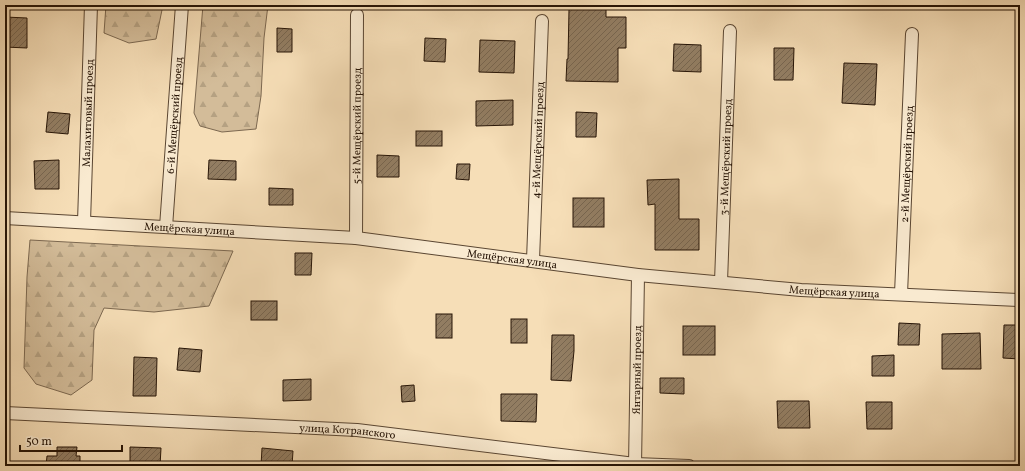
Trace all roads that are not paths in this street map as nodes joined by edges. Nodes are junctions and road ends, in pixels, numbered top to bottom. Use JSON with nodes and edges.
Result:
{"nodes":[{"id":1,"x":91,"y":5,"type":"edge"},
{"id":2,"x":182,"y":5,"type":"edge"},
{"id":3,"x":357,"y":15,"type":"dead end"},
{"id":4,"x":542,"y":21,"type":"dead end"},
{"id":5,"x":730,"y":31,"type":"dead end"},
{"id":6,"x":912,"y":34,"type":"dead end"},
{"id":7,"x":5,"y":218,"type":"edge"},
{"id":8,"x":84,"y":222,"type":"junction"},
{"id":9,"x":166,"y":226,"type":"junction"},
{"id":10,"x":356,"y":238,"type":"junction"},
{"id":11,"x":533,"y":260,"type":"junction"},
{"id":12,"x":638,"y":275,"type":"junction"},
{"id":13,"x":721,"y":282,"type":"junction"},
{"id":14,"x":901,"y":294,"type":"junction"},
{"id":15,"x":1020,"y":300,"type":"edge"},
{"id":16,"x":5,"y":413,"type":"edge"},
{"id":17,"x":635,"y":465,"type":"edge"},
{"id":18,"x":689,"y":466,"type":"edge"}],
"edges":[{"from":1,"to":8,"type":"street","name":"Малахитовый проезд"},
{"from":2,"to":9,"type":"street","name":"6-й Мещёрский проезд"},
{"from":3,"to":10,"type":"street","name":"5-й Мещёрский проезд"},
{"from":4,"to":11,"type":"street","name":"4-й Мещёрский проезд"},
{"from":5,"to":13,"type":"street","name":"3-й Мещёрский проезд"},
{"from":6,"to":14,"type":"street","name":"2-й Мещёрский проезд"},
{"from":7,"to":8,"type":"street","name":"Мещёрская улица"},
{"from":8,"to":9,"type":"street","name":"Мещёрская улица"},
{"from":9,"to":10,"type":"street","name":"Мещёрская улица"},
{"from":10,"to":11,"type":"street","name":"Мещёрская улица"},
{"from":11,"to":12,"type":"street","name":"Мещёрская улица"},
{"from":12,"to":13,"type":"street","name":"Мещёрская улица"},
{"from":12,"to":17,"type":"street","name":"Янтарный проезд"},
{"from":13,"to":14,"type":"street","name":"Мещёрская улица"},
{"from":14,"to":15,"type":"street","name":"Мещёрская улица"},
{"from":16,"to":17,"type":"street","name":"улица Котранского"},
{"from":17,"to":18,"type":"street","name":"улица Котранского"}]}
